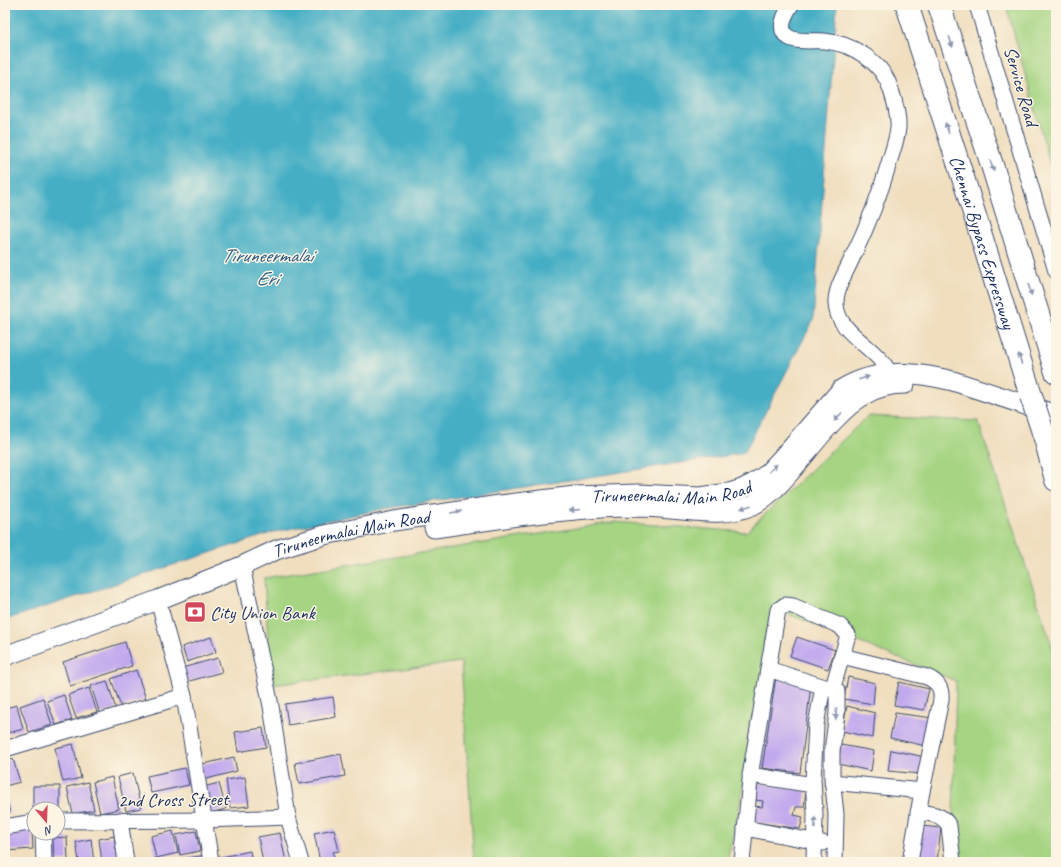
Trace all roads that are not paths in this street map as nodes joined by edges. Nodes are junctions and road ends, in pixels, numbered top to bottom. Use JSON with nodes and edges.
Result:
{"nodes":[{"id":1,"x":791,"y":5,"type":"edge"},
{"id":2,"x":907,"y":5,"type":"edge"},
{"id":3,"x":939,"y":5,"type":"edge"},
{"id":4,"x":977,"y":5,"type":"edge"},
{"id":5,"x":1056,"y":270,"type":"edge"},
{"id":6,"x":1056,"y":372,"type":"edge"},
{"id":7,"x":890,"y":380,"type":"junction"},
{"id":8,"x":1056,"y":415,"type":"edge"},
{"id":9,"x":1050,"y":432,"type":"edge"},
{"id":10,"x":1056,"y":480,"type":"edge"},
{"id":11,"x":242,"y":566,"type":"junction"},
{"id":12,"x":158,"y":600,"type":"junction"},
{"id":13,"x":5,"y":656,"type":"edge"},
{"id":14,"x":842,"y":656,"type":"junction"},
{"id":15,"x":768,"y":669,"type":"junction"},
{"id":16,"x":831,"y":688,"type":"junction"},
{"id":17,"x":184,"y":696,"type":"junction"},
{"id":18,"x":5,"y":749,"type":"edge"},
{"id":19,"x":750,"y":775,"type":"junction"},
{"id":20,"x":832,"y":782,"type":"junction"},
{"id":21,"x":813,"y":785,"type":"junction"},
{"id":22,"x":922,"y":791,"type":"junction"},
{"id":23,"x":918,"y":812,"type":"junction"},
{"id":24,"x":288,"y":817,"type":"junction"},
{"id":25,"x":120,"y":820,"type":"junction"},
{"id":26,"x":204,"y":820,"type":"junction"},
{"id":27,"x":66,"y":821,"type":"edge"},
{"id":28,"x":26,"y":823,"type":"edge"},
{"id":29,"x":5,"y":826,"type":"edge"},
{"id":30,"x":745,"y":828,"type":"junction"},
{"id":31,"x":43,"y":841,"type":"edge"},
{"id":32,"x":815,"y":842,"type":"junction"},
{"id":33,"x":836,"y":846,"type":"junction"},
{"id":34,"x":44,"y":862,"type":"edge"},
{"id":35,"x":126,"y":862,"type":"edge"},
{"id":36,"x":211,"y":862,"type":"edge"},
{"id":37,"x":301,"y":862,"type":"edge"},
{"id":38,"x":742,"y":862,"type":"edge"},
{"id":39,"x":814,"y":862,"type":"edge"},
{"id":40,"x":835,"y":862,"type":"edge"},
{"id":41,"x":910,"y":862,"type":"edge"},
{"id":42,"x":953,"y":862,"type":"edge"}],
"edges":[{"from":1,"to":7,"type":"street"},
{"from":9,"to":2,"type":"highway","name":"Chennai Bypass Expressway","one_way":true,"bridge":true},
{"from":3,"to":6,"type":"highway","name":"Chennai Bypass Expressway","one_way":true},
{"from":4,"to":5,"type":"street","name":"Service Road"},
{"from":7,"to":8,"type":"main road","name":"Tiruneermalai Main Road"},
{"from":7,"to":9,"type":"main road","name":"Tiruneermalai Main Road"},
{"from":7,"to":11,"type":"main road","name":"Tiruneermalai Main Road"},
{"from":9,"to":10,"type":"highway","name":"Chennai Bypass Expressway"},
{"from":11,"to":12,"type":"main road","name":"Tiruneermalai Main Road"},
{"from":11,"to":24,"type":"street"},
{"from":12,"to":13,"type":"main road","name":"Tiruneermalai Main Road"},
{"from":12,"to":17,"type":"street"},
{"from":14,"to":15,"type":"street"},
{"from":14,"to":16,"type":"street"},
{"from":14,"to":22,"type":"street"},
{"from":15,"to":16,"type":"street"},
{"from":15,"to":19,"type":"street"},
{"from":16,"to":20,"type":"street","one_way":true},
{"from":16,"to":21,"type":"street"},
{"from":17,"to":18,"type":"street"},
{"from":17,"to":26,"type":"street"},
{"from":19,"to":21,"type":"street"},
{"from":19,"to":30,"type":"street"},
{"from":20,"to":22,"type":"street"},
{"from":20,"to":33,"type":"street"},
{"from":32,"to":21,"type":"street","one_way":true},
{"from":22,"to":23,"type":"street"},
{"from":23,"to":41,"type":"street"},
{"from":23,"to":42,"type":"street"},
{"from":24,"to":26,"type":"street","name":"2nd Cross Street"},
{"from":24,"to":37,"type":"street"},
{"from":25,"to":26,"type":"street","name":"2nd Cross Street"},
{"from":25,"to":27,"type":"street","name":"2nd Cross Street"},
{"from":25,"to":35,"type":"street"},
{"from":26,"to":36,"type":"street"},
{"from":28,"to":29,"type":"street"},
{"from":30,"to":32,"type":"street"},
{"from":30,"to":38,"type":"street"},
{"from":31,"to":34,"type":"street"},
{"from":32,"to":33,"type":"street"},
{"from":32,"to":39,"type":"street"},
{"from":33,"to":40,"type":"street"}]}
